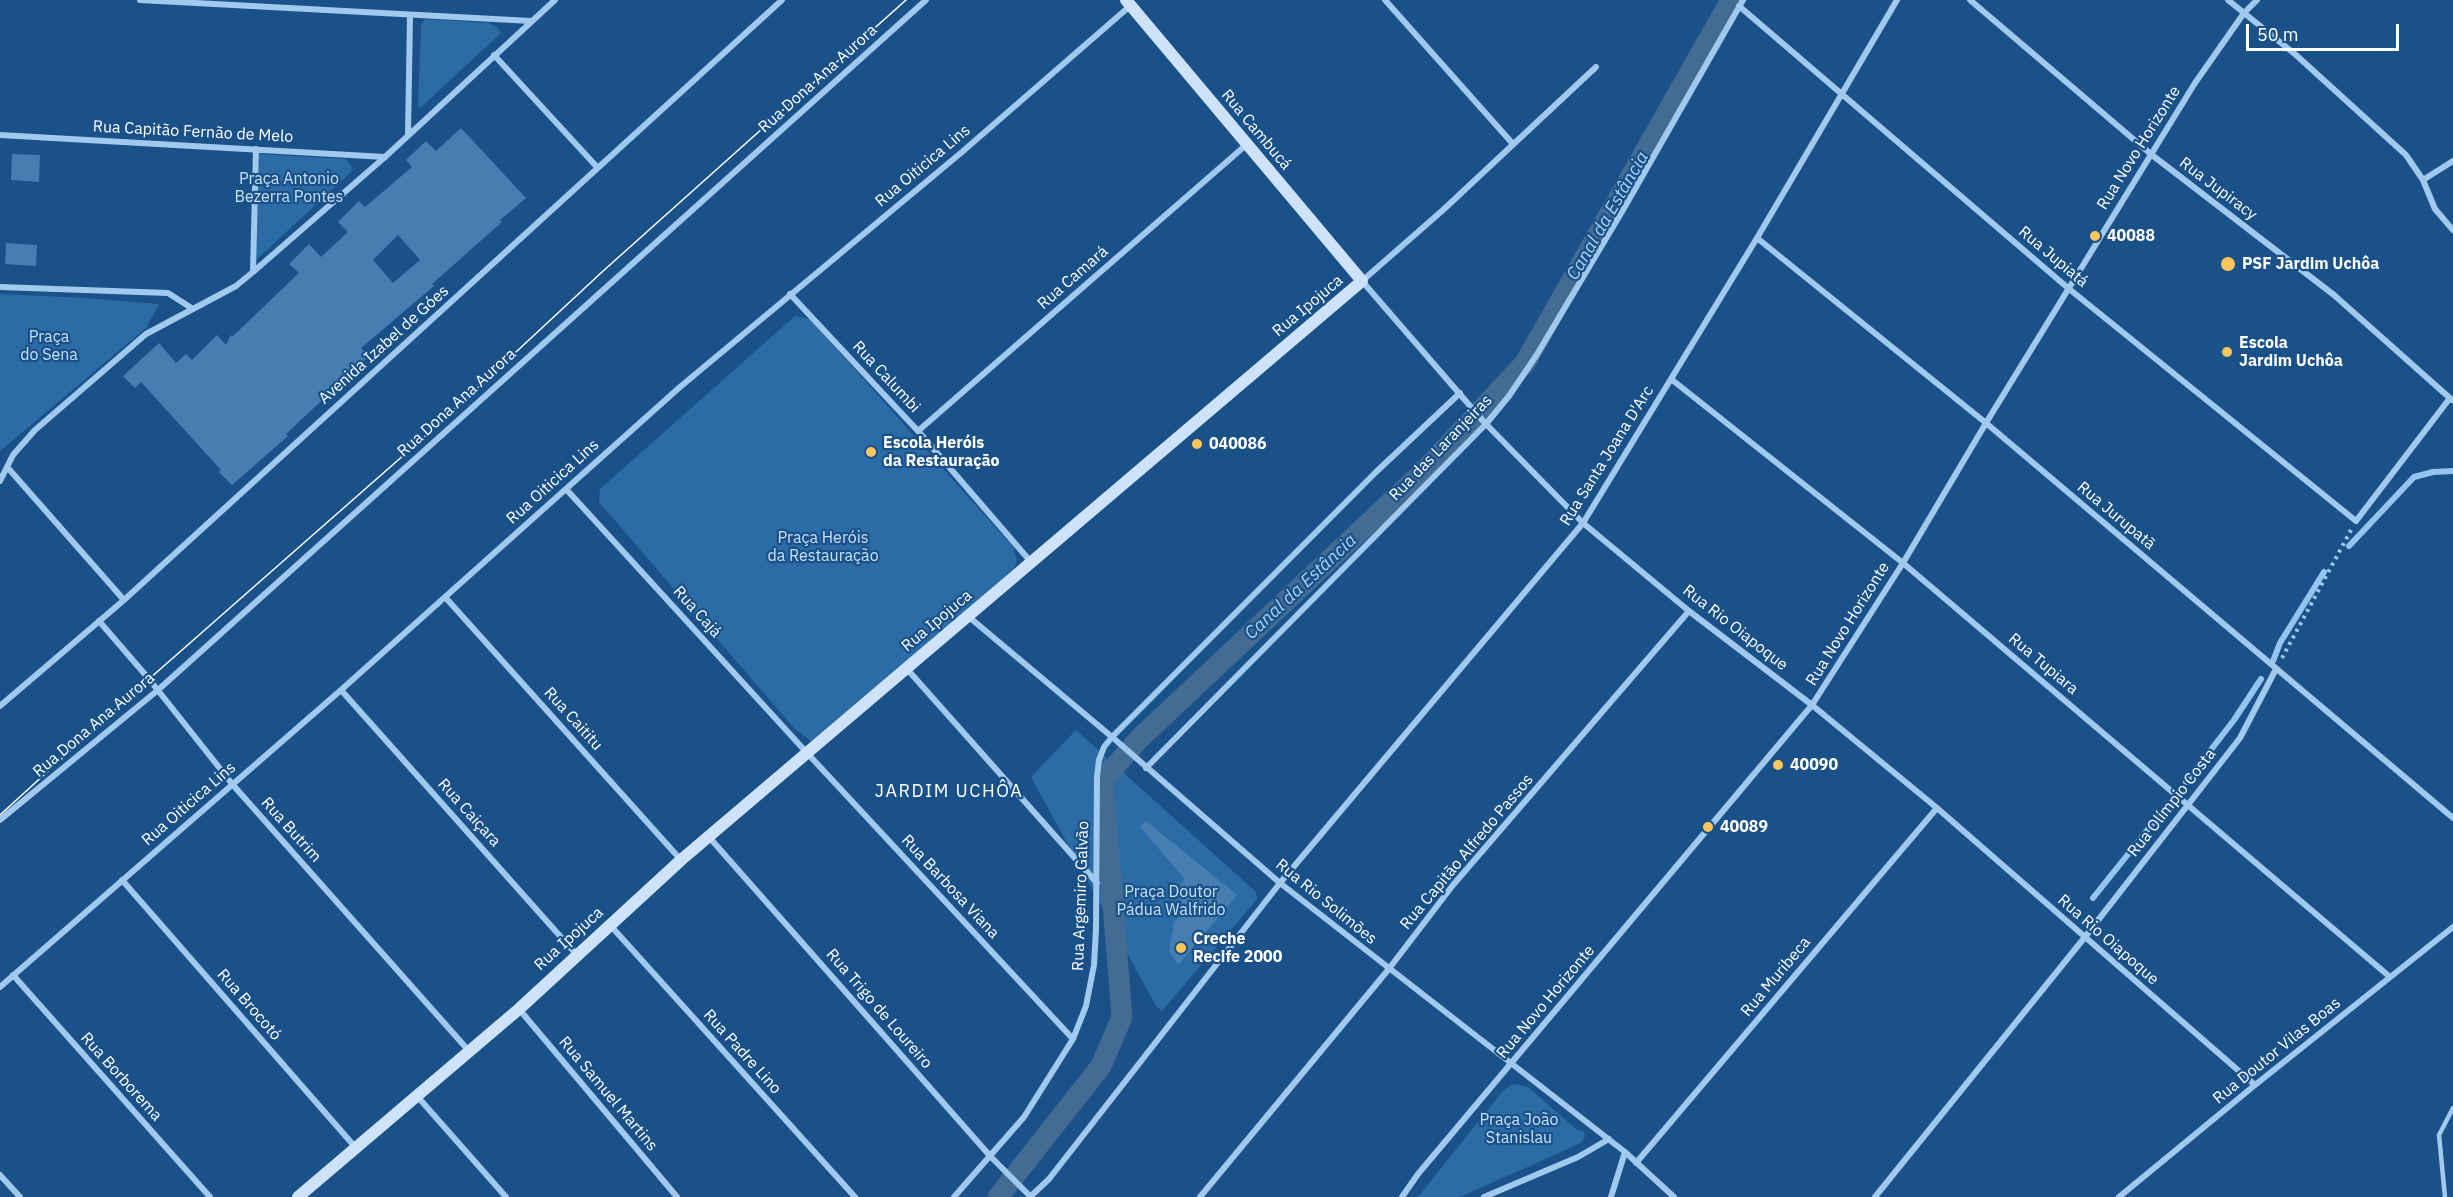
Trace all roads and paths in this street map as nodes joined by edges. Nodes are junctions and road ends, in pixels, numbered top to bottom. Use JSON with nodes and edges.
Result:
{"nodes":[{"id":1,"x":140,"y":0,"type":"edge"},
{"id":2,"x":555,"y":0,"type":"edge"},
{"id":3,"x":782,"y":0,"type":"edge"},
{"id":4,"x":926,"y":0,"type":"edge"},
{"id":5,"x":1385,"y":0,"type":"edge"},
{"id":6,"x":1897,"y":0,"type":"edge"},
{"id":7,"x":1970,"y":0,"type":"edge"},
{"id":8,"x":2228,"y":0,"type":"edge"},
{"id":9,"x":2257,"y":0,"type":"edge"},
{"id":10,"x":1128,"y":3,"type":"edge"},
{"id":11,"x":1741,"y":3,"type":"edge"},
{"id":12,"x":2244,"y":13,"type":"junction"},
{"id":13,"x":410,"y":15,"type":"junction"},
{"id":14,"x":531,"y":21,"type":"junction"},
{"id":15,"x":494,"y":55,"type":"junction"},
{"id":16,"x":1596,"y":67,"type":"dead end"},
{"id":17,"x":1841,"y":93,"type":"junction"},
{"id":18,"x":0,"y":135,"type":"edge"},
{"id":19,"x":408,"y":135,"type":"junction"},
{"id":20,"x":1513,"y":144,"type":"junction"},
{"id":21,"x":1246,"y":145,"type":"junction"},
{"id":22,"x":256,"y":149,"type":"junction"},
{"id":23,"x":2152,"y":155,"type":"junction"},
{"id":24,"x":385,"y":157,"type":"junction"},
{"id":25,"x":2453,"y":161,"type":"edge"},
{"id":26,"x":597,"y":167,"type":"junction"},
{"id":27,"x":2423,"y":180,"type":"junction"},
{"id":28,"x":2453,"y":230,"type":"edge"},
{"id":29,"x":1757,"y":238,"type":"junction"},
{"id":30,"x":253,"y":272,"type":"junction"},
{"id":31,"x":1362,"y":281,"type":"junction"},
{"id":32,"x":0,"y":286,"type":"edge"},
{"id":33,"x":2068,"y":288,"type":"junction"},
{"id":34,"x":790,"y":294,"type":"junction"},
{"id":35,"x":193,"y":309,"type":"junction"},
{"id":36,"x":1671,"y":379,"type":"junction"},
{"id":37,"x":1462,"y":396,"type":"junction"},
{"id":38,"x":2451,"y":399,"type":"edge"},
{"id":39,"x":1485,"y":423,"type":"junction"},
{"id":40,"x":1986,"y":423,"type":"junction"},
{"id":41,"x":918,"y":431,"type":"junction"},
{"id":42,"x":8,"y":468,"type":"junction"},
{"id":43,"x":0,"y":482,"type":"edge"},
{"id":44,"x":566,"y":489,"type":"junction"},
{"id":45,"x":2356,"y":521,"type":"junction"},
{"id":46,"x":1583,"y":523,"type":"junction"},
{"id":47,"x":1031,"y":562,"type":"junction"},
{"id":48,"x":1903,"y":563,"type":"junction"},
{"id":49,"x":445,"y":597,"type":"junction"},
{"id":50,"x":124,"y":600,"type":"junction"},
{"id":51,"x":1689,"y":611,"type":"junction"},
{"id":52,"x":969,"y":617,"type":"junction"},
{"id":53,"x":99,"y":621,"type":"junction"},
{"id":54,"x":906,"y":668,"type":"junction"},
{"id":55,"x":2276,"y":669,"type":"junction"},
{"id":56,"x":158,"y":690,"type":"junction"},
{"id":57,"x":341,"y":690,"type":"junction"},
{"id":58,"x":1812,"y":705,"type":"junction"},
{"id":59,"x":0,"y":706,"type":"edge"},
{"id":60,"x":1112,"y":736,"type":"junction"},
{"id":61,"x":808,"y":754,"type":"junction"},
{"id":62,"x":1146,"y":768,"type":"junction"},
{"id":63,"x":232,"y":785,"type":"junction"},
{"id":64,"x":2187,"y":805,"type":"junction"},
{"id":65,"x":1937,"y":808,"type":"junction"},
{"id":66,"x":2453,"y":818,"type":"edge"},
{"id":67,"x":0,"y":820,"type":"edge"},
{"id":68,"x":709,"y":837,"type":"junction"},
{"id":69,"x":681,"y":860,"type":"junction"},
{"id":70,"x":122,"y":880,"type":"junction"},
{"id":71,"x":1280,"y":883,"type":"junction"},
{"id":72,"x":1097,"y":884,"type":"junction"},
{"id":73,"x":609,"y":925,"type":"junction"},
{"id":74,"x":2453,"y":927,"type":"edge"},
{"id":75,"x":2085,"y":937,"type":"junction"},
{"id":76,"x":576,"y":954,"type":"junction"},
{"id":77,"x":1388,"y":970,"type":"junction"},
{"id":78,"x":13,"y":975,"type":"junction"},
{"id":79,"x":2390,"y":977,"type":"junction"},
{"id":80,"x":0,"y":987,"type":"edge"},
{"id":81,"x":519,"y":1009,"type":"junction"},
{"id":82,"x":1073,"y":1039,"type":"junction"},
{"id":83,"x":469,"y":1051,"type":"junction"},
{"id":84,"x":1511,"y":1065,"type":"junction"},
{"id":85,"x":2254,"y":1085,"type":"junction"},
{"id":86,"x":417,"y":1096,"type":"junction"},
{"id":87,"x":2453,"y":1108,"type":"edge"},
{"id":88,"x":1609,"y":1139,"type":"junction"},
{"id":89,"x":356,"y":1148,"type":"junction"},
{"id":90,"x":1625,"y":1152,"type":"junction"},
{"id":91,"x":993,"y":1159,"type":"junction"},
{"id":92,"x":1636,"y":1163,"type":"junction"},
{"id":93,"x":0,"y":1175,"type":"edge"},
{"id":94,"x":1029,"y":1196,"type":"edge"},
{"id":95,"x":20,"y":1197,"type":"edge"},
{"id":96,"x":210,"y":1197,"type":"edge"},
{"id":97,"x":298,"y":1197,"type":"edge"},
{"id":98,"x":506,"y":1197,"type":"edge"},
{"id":99,"x":677,"y":1197,"type":"edge"},
{"id":100,"x":855,"y":1197,"type":"edge"},
{"id":101,"x":954,"y":1197,"type":"edge"},
{"id":102,"x":1200,"y":1197,"type":"edge"},
{"id":103,"x":1402,"y":1197,"type":"edge"},
{"id":104,"x":1484,"y":1197,"type":"edge"},
{"id":105,"x":1611,"y":1197,"type":"edge"},
{"id":106,"x":1674,"y":1197,"type":"edge"},
{"id":107,"x":1875,"y":1197,"type":"edge"},
{"id":108,"x":2119,"y":1197,"type":"edge"},
{"id":109,"x":2445,"y":1197,"type":"edge"}],
"edges":[{"from":1,"to":13,"type":"street"},
{"from":2,"to":14,"type":"street"},
{"from":3,"to":26,"type":"street","name":"Avenida Izabel de Góes"},
{"from":4,"to":56,"type":"street","name":"Rua Dona Ana Aurora"},
{"from":5,"to":20,"type":"street"},
{"from":6,"to":17,"type":"street","name":"Rua Santa Joana D'Arc"},
{"from":7,"to":23,"type":"street","name":"Rua Jupiracy"},
{"from":8,"to":12,"type":"street"},
{"from":9,"to":12,"type":"street","name":"Rua Novo Horizonte"},
{"from":10,"to":21,"type":"main road","name":"Rua Cambucá"},
{"from":10,"to":34,"type":"street","name":"Rua Oiticica Lins"},
{"from":11,"to":17,"type":"street","name":"Rua Jupiatá"},
{"from":11,"to":39,"type":"street","name":"Rua das Laranjeiras"},
{"from":12,"to":23,"type":"street","name":"Rua Novo Horizonte"},
{"from":12,"to":27,"type":"street"},
{"from":13,"to":14,"type":"street"},
{"from":13,"to":19,"type":"street"},
{"from":14,"to":15,"type":"street"},
{"from":15,"to":19,"type":"street"},
{"from":15,"to":26,"type":"street"},
{"from":16,"to":20,"type":"street","name":"Rua Ipojuca"},
{"from":17,"to":29,"type":"street","name":"Rua Santa Joana D'Arc"},
{"from":17,"to":33,"type":"street","name":"Rua Jupiatá"},
{"from":18,"to":22,"type":"street","name":"Rua Capitão Fernão de Melo"},
{"from":19,"to":24,"type":"street"},
{"from":20,"to":31,"type":"street","name":"Rua Ipojuca"},
{"from":21,"to":31,"type":"main road","name":"Rua Cambucá"},
{"from":21,"to":41,"type":"street","name":"Rua Camará"},
{"from":22,"to":24,"type":"street","name":"Rua Capitão Fernão de Melo"},
{"from":22,"to":30,"type":"street"},
{"from":23,"to":33,"type":"street","name":"Rua Novo Horizonte"},
{"from":23,"to":38,"type":"street","name":"Rua Jupiracy"},
{"from":24,"to":30,"type":"street"},
{"from":25,"to":27,"type":"street"},
{"from":26,"to":50,"type":"street","name":"Avenida Izabel de Góes"},
{"from":27,"to":28,"type":"street"},
{"from":29,"to":36,"type":"street","name":"Rua Santa Joana D'Arc"},
{"from":29,"to":40,"type":"street","name":"Rua Jurupatã"},
{"from":30,"to":35,"type":"street"},
{"from":31,"to":37,"type":"street","name":"Rua Rio Oiapoque"},
{"from":31,"to":47,"type":"main road","name":"Rua Ipojuca"},
{"from":32,"to":35,"type":"street"},
{"from":33,"to":40,"type":"street","name":"Rua Novo Horizonte"},
{"from":33,"to":45,"type":"street","name":"Rua Jupiatá"},
{"from":34,"to":41,"type":"street","name":"Rua Calumbi"},
{"from":34,"to":44,"type":"street","name":"Rua Oiticica Lins"},
{"from":35,"to":42,"type":"street"},
{"from":36,"to":46,"type":"street","name":"Rua Santa Joana D'Arc"},
{"from":36,"to":48,"type":"street","name":"Rua Tupiara"},
{"from":37,"to":39,"type":"street","name":"Rua Rio Oiapoque"},
{"from":37,"to":60,"type":"street","name":"Rua das Laranjeiras"},
{"from":38,"to":45,"type":"street"},
{"from":39,"to":46,"type":"street","name":"Rua Rio Oiapoque"},
{"from":39,"to":62,"type":"street","name":"Rua das Laranjeiras"},
{"from":40,"to":48,"type":"street","name":"Rua Novo Horizonte"},
{"from":40,"to":55,"type":"street","name":"Rua Jurupatã"},
{"from":41,"to":47,"type":"street","name":"Rua Calumbi"},
{"from":42,"to":43,"type":"street"},
{"from":42,"to":50,"type":"street"},
{"from":44,"to":49,"type":"street","name":"Rua Oiticica Lins"},
{"from":44,"to":61,"type":"street","name":"Rua Cajá"},
{"from":45,"to":55,"type":"path"},
{"from":46,"to":51,"type":"street","name":"Rua Rio Oiapoque"},
{"from":46,"to":71,"type":"street","name":"Rua Santa Joana D'Arc"},
{"from":47,"to":52,"type":"main road","name":"Rua Ipojuca"},
{"from":48,"to":58,"type":"street","name":"Rua Novo Horizonte"},
{"from":48,"to":64,"type":"street","name":"Rua Tupiara"},
{"from":49,"to":57,"type":"street","name":"Rua Oiticica Lins"},
{"from":49,"to":69,"type":"street","name":"Rua Caititu"},
{"from":50,"to":53,"type":"street","name":"Avenida Izabel de Góes"},
{"from":51,"to":58,"type":"street","name":"Rua Rio Oiapoque"},
{"from":51,"to":77,"type":"street","name":"Rua Capitão Alfredo Passos"},
{"from":52,"to":54,"type":"main road","name":"Rua Ipojuca"},
{"from":52,"to":60,"type":"street","name":"Rua Rio Solimões"},
{"from":53,"to":56,"type":"street","name":"Rua Butrim"},
{"from":53,"to":59,"type":"street","name":"Avenida Izabel de Góes"},
{"from":54,"to":61,"type":"main road","name":"Rua Ipojuca"},
{"from":54,"to":72,"type":"street"},
{"from":55,"to":64,"type":"street","name":"Rua Olímpio Costa"},
{"from":55,"to":66,"type":"street","name":"Rua Jurupatã"},
{"from":56,"to":63,"type":"street","name":"Rua Butrim"},
{"from":56,"to":67,"type":"street","name":"Rua Dona Ana Aurora"},
{"from":57,"to":63,"type":"street","name":"Rua Oiticica Lins"},
{"from":57,"to":76,"type":"street","name":"Rua Caiçara"},
{"from":58,"to":65,"type":"street","name":"Rua Rio Oiapoque"},
{"from":58,"to":84,"type":"street","name":"Rua Novo Horizonte"},
{"from":60,"to":62,"type":"street","name":"Rua Rio Solimões"},
{"from":60,"to":72,"type":"street","name":"Rua Argemiro Galvão"},
{"from":61,"to":68,"type":"main road","name":"Rua Ipojuca"},
{"from":61,"to":82,"type":"street","name":"Rua Barbosa Viana"},
{"from":62,"to":71,"type":"street","name":"Rua Rio Solimões"},
{"from":63,"to":70,"type":"street","name":"Rua Oiticica Lins"},
{"from":63,"to":83,"type":"street","name":"Rua Butrim"},
{"from":64,"to":75,"type":"street","name":"Rua Olímpio Costa"},
{"from":64,"to":79,"type":"street","name":"Rua Tupiara"},
{"from":65,"to":75,"type":"street","name":"Rua Rio Oiapoque"},
{"from":65,"to":92,"type":"street","name":"Rua Muribeca"},
{"from":68,"to":69,"type":"main road","name":"Rua Ipojuca"},
{"from":68,"to":91,"type":"street","name":"Rua Trigo de Loureiro"},
{"from":69,"to":73,"type":"main road","name":"Rua Ipojuca"},
{"from":70,"to":78,"type":"street","name":"Rua Oiticica Lins"},
{"from":70,"to":89,"type":"street","name":"Rua Brocotó"},
{"from":71,"to":77,"type":"street","name":"Rua Rio Solimões"},
{"from":71,"to":94,"type":"street"},
{"from":72,"to":82,"type":"street","name":"Rua Argemiro Galvão"},
{"from":73,"to":76,"type":"main road","name":"Rua Ipojuca"},
{"from":73,"to":100,"type":"street","name":"Rua Padre Lino"},
{"from":74,"to":79,"type":"street","name":"Rua Doutor Vilas Boas"},
{"from":75,"to":85,"type":"street","name":"Rua Rio Oiapoque"},
{"from":75,"to":107,"type":"street","name":"Rua Olímpio Costa"},
{"from":76,"to":81,"type":"main road","name":"Rua Ipojuca"},
{"from":77,"to":84,"type":"street","name":"Rua Rio Solimões"},
{"from":77,"to":102,"type":"street","name":"Rua Capitão Alfredo Passos"},
{"from":78,"to":80,"type":"street","name":"Rua Oiticica Lins"},
{"from":78,"to":96,"type":"street","name":"Rua Borborema"},
{"from":79,"to":85,"type":"street","name":"Rua Doutor Vilas Boas"},
{"from":81,"to":83,"type":"main road","name":"Rua Ipojuca"},
{"from":81,"to":99,"type":"street","name":"Rua Samuel Martins"},
{"from":82,"to":91,"type":"street","name":"Rua Argemiro Galvão"},
{"from":83,"to":86,"type":"main road","name":"Rua Ipojuca"},
{"from":84,"to":88,"type":"street","name":"Rua Rio Solimões"},
{"from":84,"to":103,"type":"street","name":"Rua Novo Horizonte"},
{"from":85,"to":108,"type":"street","name":"Rua Doutor Vilas Boas"},
{"from":86,"to":89,"type":"main road","name":"Rua Ipojuca"},
{"from":86,"to":98,"type":"street"},
{"from":87,"to":109,"type":"lane"},
{"from":88,"to":90,"type":"street","name":"Rua Rio Solimões"},
{"from":88,"to":104,"type":"street"},
{"from":89,"to":97,"type":"main road","name":"Rua Ipojuca"},
{"from":90,"to":92,"type":"street","name":"Rua Rio Solimões"},
{"from":90,"to":105,"type":"street"},
{"from":91,"to":94,"type":"street","name":"Rua Trigo de Loureiro"},
{"from":91,"to":101,"type":"street","name":"Rua Argemiro Galvão"},
{"from":92,"to":106,"type":"street","name":"Rua Rio Solimões"},
{"from":93,"to":95,"type":"street"}]}
